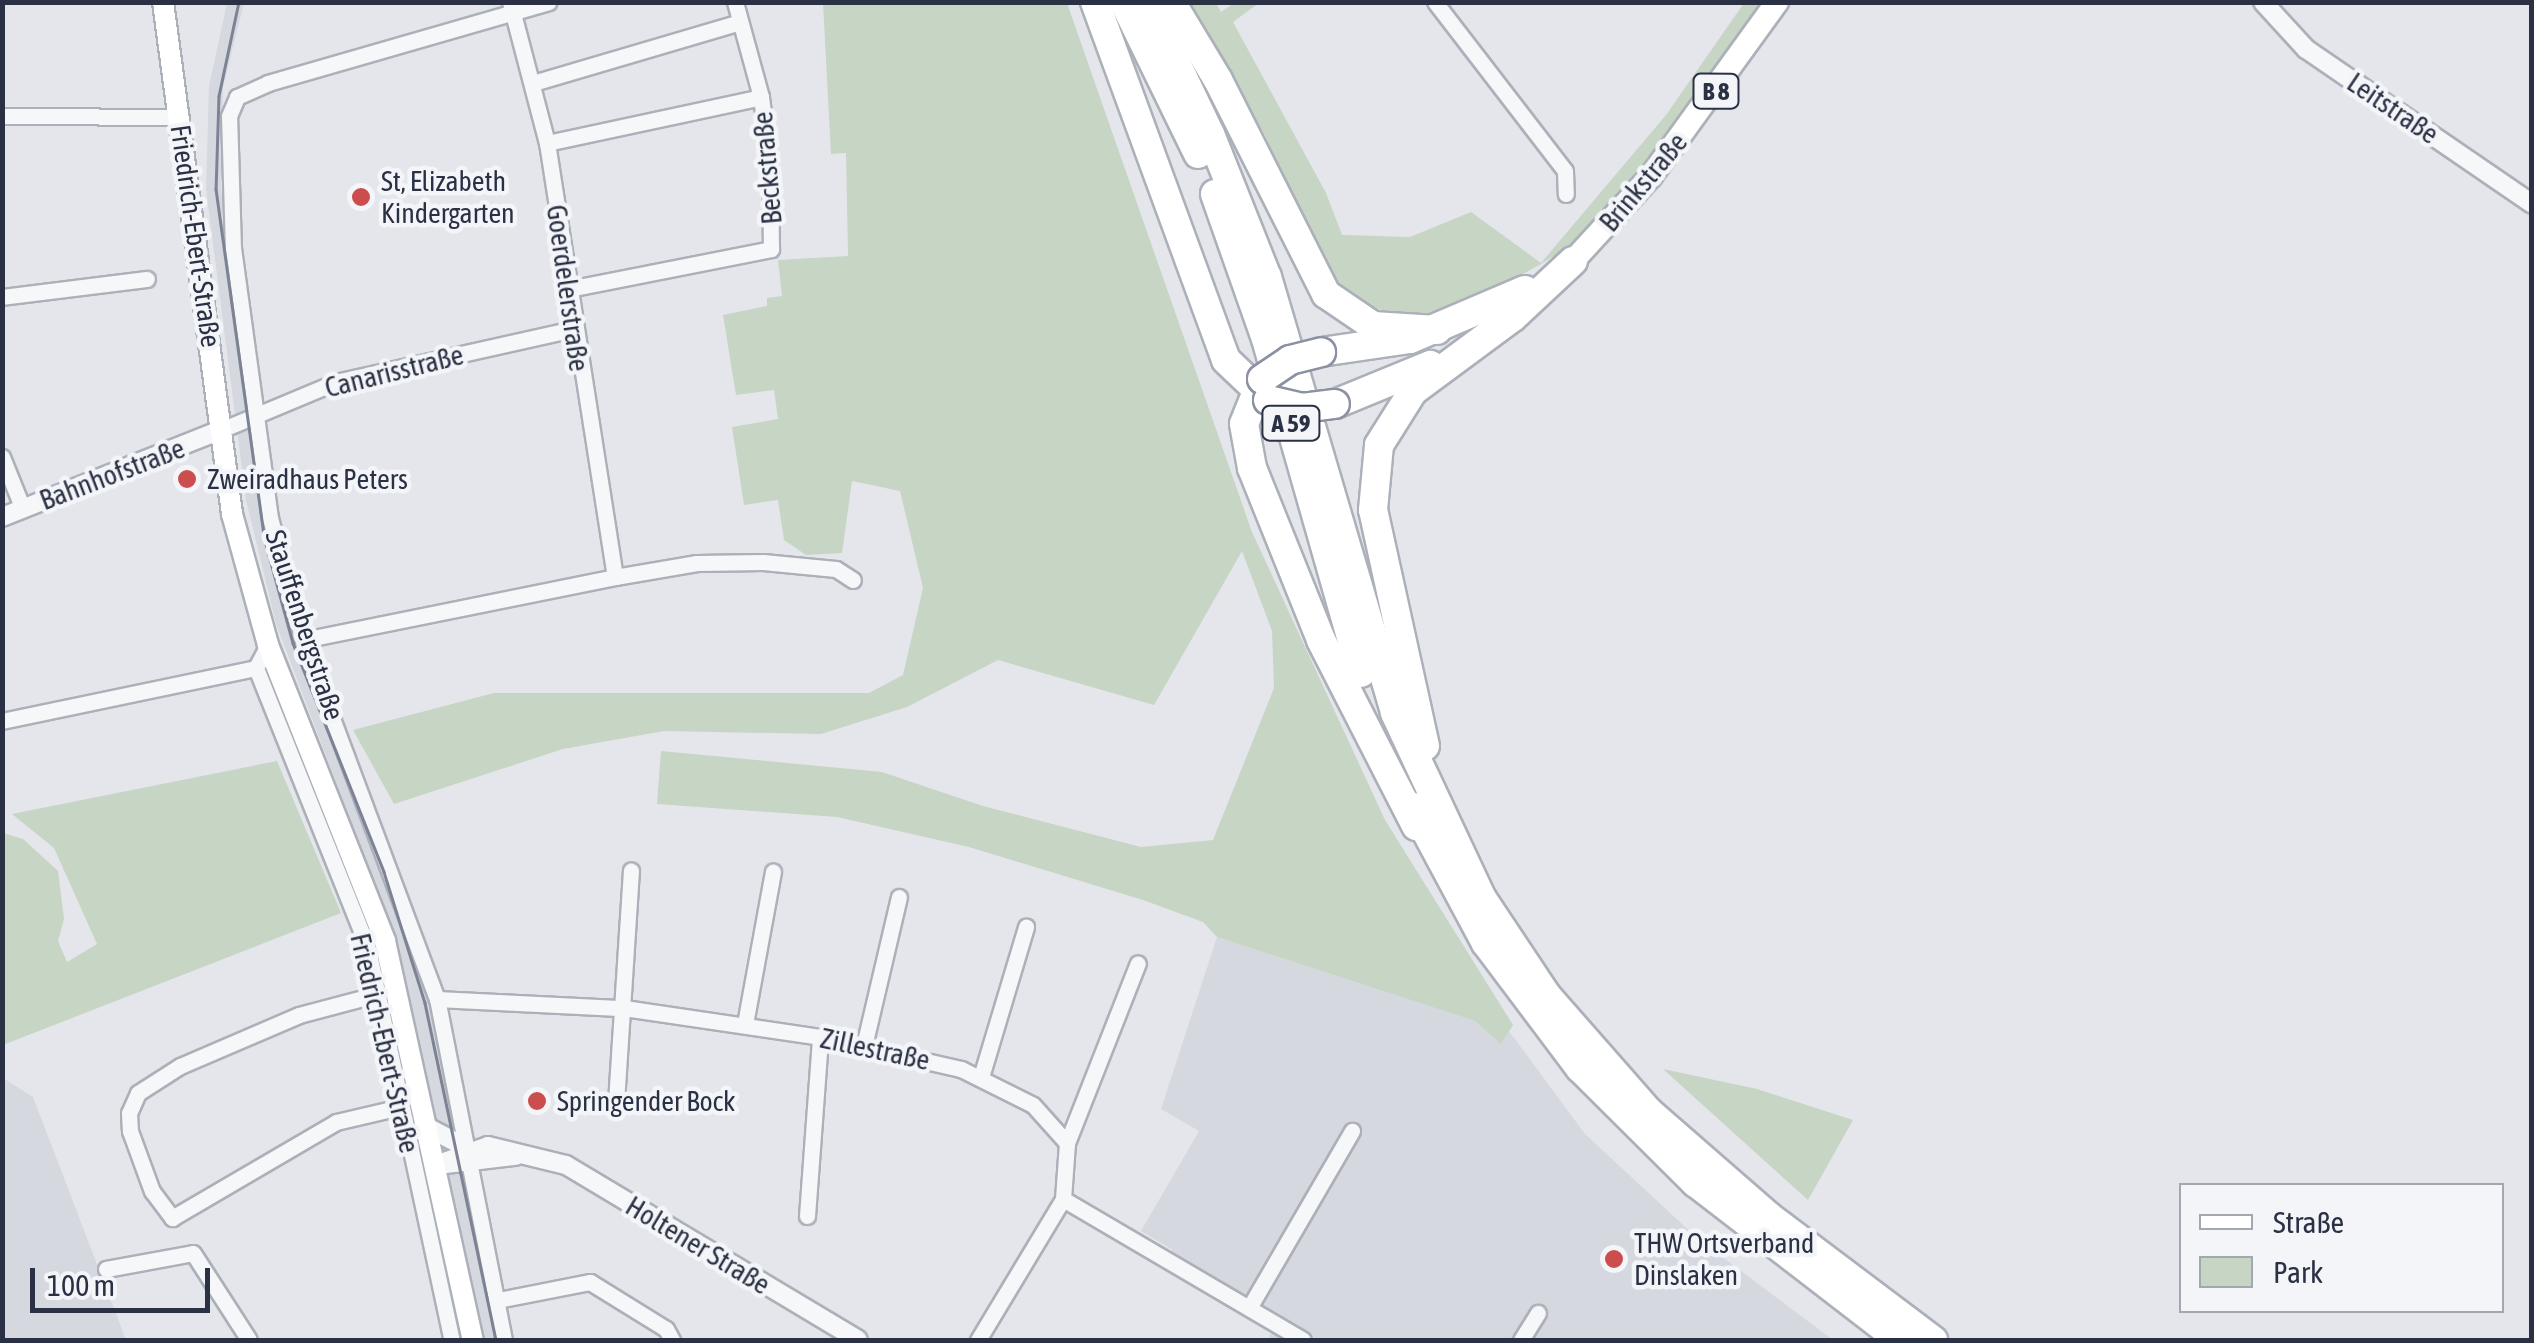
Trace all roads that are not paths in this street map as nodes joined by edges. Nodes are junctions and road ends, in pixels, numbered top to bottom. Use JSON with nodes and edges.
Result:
{"nodes":[{"id":1,"x":164,"y":2,"type":"edge"},
{"id":2,"x":550,"y":2,"type":"edge"},
{"id":3,"x":734,"y":2,"type":"edge"},
{"id":4,"x":1096,"y":2,"type":"edge"},
{"id":5,"x":1124,"y":2,"type":"edge"},
{"id":6,"x":1147,"y":2,"type":"edge"},
{"id":7,"x":1171,"y":2,"type":"edge"},
{"id":8,"x":1435,"y":2,"type":"edge"},
{"id":9,"x":1777,"y":2,"type":"edge"},
{"id":10,"x":2262,"y":2,"type":"edge"},
{"id":11,"x":512,"y":8,"type":"edge"},
{"id":12,"x":740,"y":22,"type":"junction"},
{"id":13,"x":533,"y":82,"type":"junction"},
{"id":14,"x":760,"y":97,"type":"junction"},
{"id":15,"x":2,"y":116,"type":"edge"},
{"id":16,"x":180,"y":116,"type":"junction"},
{"id":17,"x":547,"y":143,"type":"junction"},
{"id":18,"x":1566,"y":194,"type":"dead end"},
{"id":19,"x":2532,"y":204,"type":"edge"},
{"id":20,"x":1573,"y":261,"type":"junction"},
{"id":21,"x":148,"y":279,"type":"dead end"},
{"id":22,"x":569,"y":289,"type":"junction"},
{"id":23,"x":2,"y":297,"type":"edge"},
{"id":24,"x":573,"y":329,"type":"junction"},
{"id":25,"x":1437,"y":330,"type":"junction"},
{"id":26,"x":1463,"y":350,"type":"junction"},
{"id":27,"x":1261,"y":390,"type":"junction"},
{"id":28,"x":256,"y":414,"type":"junction"},
{"id":29,"x":220,"y":430,"type":"junction"},
{"id":30,"x":2,"y":457,"type":"edge"},
{"id":31,"x":23,"y":508,"type":"junction"},
{"id":32,"x":2,"y":517,"type":"edge"},
{"id":33,"x":615,"y":577,"type":"junction"},
{"id":34,"x":854,"y":580,"type":"dead end"},
{"id":35,"x":304,"y":640,"type":"junction"},
{"id":36,"x":268,"y":644,"type":"junction"},
{"id":37,"x":256,"y":668,"type":"junction"},
{"id":38,"x":4,"y":717,"type":"edge"},
{"id":39,"x":1434,"y":853,"type":"junction"},
{"id":40,"x":631,"y":870,"type":"dead end"},
{"id":41,"x":773,"y":872,"type":"dead end"},
{"id":42,"x":899,"y":896,"type":"dead end"},
{"id":43,"x":1481,"y":897,"type":"junction"},
{"id":44,"x":1026,"y":927,"type":"dead end"},
{"id":45,"x":1138,"y":963,"type":"dead end"},
{"id":46,"x":378,"y":994,"type":"junction"},
{"id":47,"x":437,"y":1000,"type":"junction"},
{"id":48,"x":624,"y":1008,"type":"junction"},
{"id":49,"x":745,"y":1024,"type":"junction"},
{"id":50,"x":820,"y":1036,"type":"junction"},
{"id":51,"x":864,"y":1046,"type":"junction"},
{"id":52,"x":981,"y":1077,"type":"junction"},
{"id":53,"x":616,"y":1102,"type":"dead end"},
{"id":54,"x":400,"y":1107,"type":"junction"},
{"id":55,"x":428,"y":1127,"type":"junction"},
{"id":56,"x":1352,"y":1132,"type":"dead end"},
{"id":57,"x":1067,"y":1143,"type":"junction"},
{"id":58,"x":466,"y":1159,"type":"junction"},
{"id":59,"x":438,"y":1174,"type":"junction"},
{"id":60,"x":1063,"y":1199,"type":"junction"},
{"id":61,"x":807,"y":1216,"type":"dead end"},
{"id":62,"x":106,"y":1270,"type":"dead end"},
{"id":63,"x":498,"y":1300,"type":"junction"},
{"id":64,"x":1248,"y":1308,"type":"junction"},
{"id":65,"x":1538,"y":1313,"type":"dead end"},
{"id":66,"x":249,"y":1340,"type":"edge"},
{"id":67,"x":452,"y":1340,"type":"edge"},
{"id":68,"x":473,"y":1340,"type":"edge"},
{"id":69,"x":504,"y":1340,"type":"edge"},
{"id":70,"x":672,"y":1340,"type":"edge"},
{"id":71,"x":858,"y":1340,"type":"edge"},
{"id":72,"x":978,"y":1340,"type":"edge"},
{"id":73,"x":1302,"y":1340,"type":"edge"},
{"id":74,"x":1521,"y":1340,"type":"edge"},
{"id":75,"x":1900,"y":1340,"type":"edge"},
{"id":76,"x":1933,"y":1340,"type":"edge"}],
"edges":[{"from":1,"to":16,"type":"main road","name":"Friedrich-Ebert-Straße"},
{"from":2,"to":11,"type":"street","name":"Stauffenbergstraße"},
{"from":3,"to":12,"type":"street","name":"Beckstraße"},
{"from":4,"to":27,"type":"highway"},
{"from":5,"to":39,"type":"highway","number":"A 59"},
{"from":6,"to":43,"type":"highway","number":"A 59"},
{"from":7,"to":25,"type":"highway"},
{"from":8,"to":18,"type":"street"},
{"from":9,"to":20,"type":"main road","name":"Brinkstraße","number":"B 8"},
{"from":10,"to":19,"type":"street","name":"Leitstraße"},
{"from":11,"to":13,"type":"street","name":"Goerdelerstraße"},
{"from":11,"to":28,"type":"street","name":"Stauffenbergstraße"},
{"from":12,"to":13,"type":"street"},
{"from":12,"to":14,"type":"street","name":"Beckstraße"},
{"from":13,"to":17,"type":"street","name":"Goerdelerstraße"},
{"from":14,"to":17,"type":"street"},
{"from":14,"to":22,"type":"street","name":"Beckstraße"},
{"from":15,"to":16,"type":"street"},
{"from":16,"to":29,"type":"main road","name":"Friedrich-Ebert-Straße"},
{"from":17,"to":22,"type":"street","name":"Goerdelerstraße"},
{"from":20,"to":25,"type":"highway"},
{"from":20,"to":26,"type":"highway"},
{"from":21,"to":23,"type":"street"},
{"from":22,"to":24,"type":"street","name":"Goerdelerstraße"},
{"from":24,"to":28,"type":"street","name":"Canarisstraße"},
{"from":24,"to":33,"type":"street","name":"Goerdelerstraße"},
{"from":25,"to":27,"type":"highway","bridge":true},
{"from":26,"to":27,"type":"highway","bridge":true},
{"from":26,"to":43,"type":"highway"},
{"from":27,"to":39,"type":"highway"},
{"from":28,"to":29,"type":"street","name":"Canarisstraße"},
{"from":28,"to":35,"type":"street","name":"Stauffenbergstraße"},
{"from":29,"to":31,"type":"street","name":"Bahnhofstraße"},
{"from":29,"to":36,"type":"main road","name":"Friedrich-Ebert-Straße"},
{"from":30,"to":31,"type":"street"},
{"from":31,"to":32,"type":"street","name":"Bahnhofstraße"},
{"from":33,"to":34,"type":"street"},
{"from":33,"to":35,"type":"street"},
{"from":35,"to":47,"type":"street","name":"Stauffenbergstraße"},
{"from":36,"to":37,"type":"street"},
{"from":36,"to":55,"type":"main road","name":"Friedrich-Ebert-Straße"},
{"from":37,"to":38,"type":"street"},
{"from":37,"to":46,"type":"street","name":"Friedrich-Ebert-Straße"},
{"from":39,"to":75,"type":"highway","number":"A 59"},
{"from":40,"to":48,"type":"street"},
{"from":41,"to":49,"type":"street"},
{"from":42,"to":51,"type":"street"},
{"from":43,"to":76,"type":"highway","number":"A 59"},
{"from":44,"to":52,"type":"street"},
{"from":45,"to":57,"type":"street"},
{"from":46,"to":54,"type":"street","name":"Friedrich-Ebert-Straße"},
{"from":46,"to":54,"type":"street"},
{"from":47,"to":48,"type":"street","name":"Zillestraße"},
{"from":47,"to":58,"type":"street","name":"Stauffenbergstraße"},
{"from":48,"to":49,"type":"street","name":"Zillestraße"},
{"from":48,"to":53,"type":"street"},
{"from":49,"to":50,"type":"street","name":"Zillestraße"},
{"from":50,"to":51,"type":"street","name":"Zillestraße"},
{"from":50,"to":61,"type":"street"},
{"from":51,"to":52,"type":"street","name":"Zillestraße"},
{"from":52,"to":57,"type":"street","name":"Zillestraße"},
{"from":54,"to":67,"type":"street","name":"Friedrich-Ebert-Straße"},
{"from":55,"to":58,"type":"street","name":"Holtener Straße"},
{"from":55,"to":59,"type":"main road","name":"Friedrich-Ebert-Straße"},
{"from":56,"to":64,"type":"street"},
{"from":57,"to":60,"type":"street"},
{"from":58,"to":59,"type":"street"},
{"from":58,"to":63,"type":"street","name":"Stauffenbergstraße"},
{"from":58,"to":71,"type":"street","name":"Holtener Straße"},
{"from":59,"to":68,"type":"main road","name":"Friedrich-Ebert-Straße"},
{"from":60,"to":64,"type":"street"},
{"from":60,"to":72,"type":"street"},
{"from":62,"to":66,"type":"street"},
{"from":63,"to":69,"type":"street","name":"Stauffenbergstraße"},
{"from":63,"to":70,"type":"street"},
{"from":64,"to":73,"type":"street"},
{"from":65,"to":74,"type":"street"}]}
